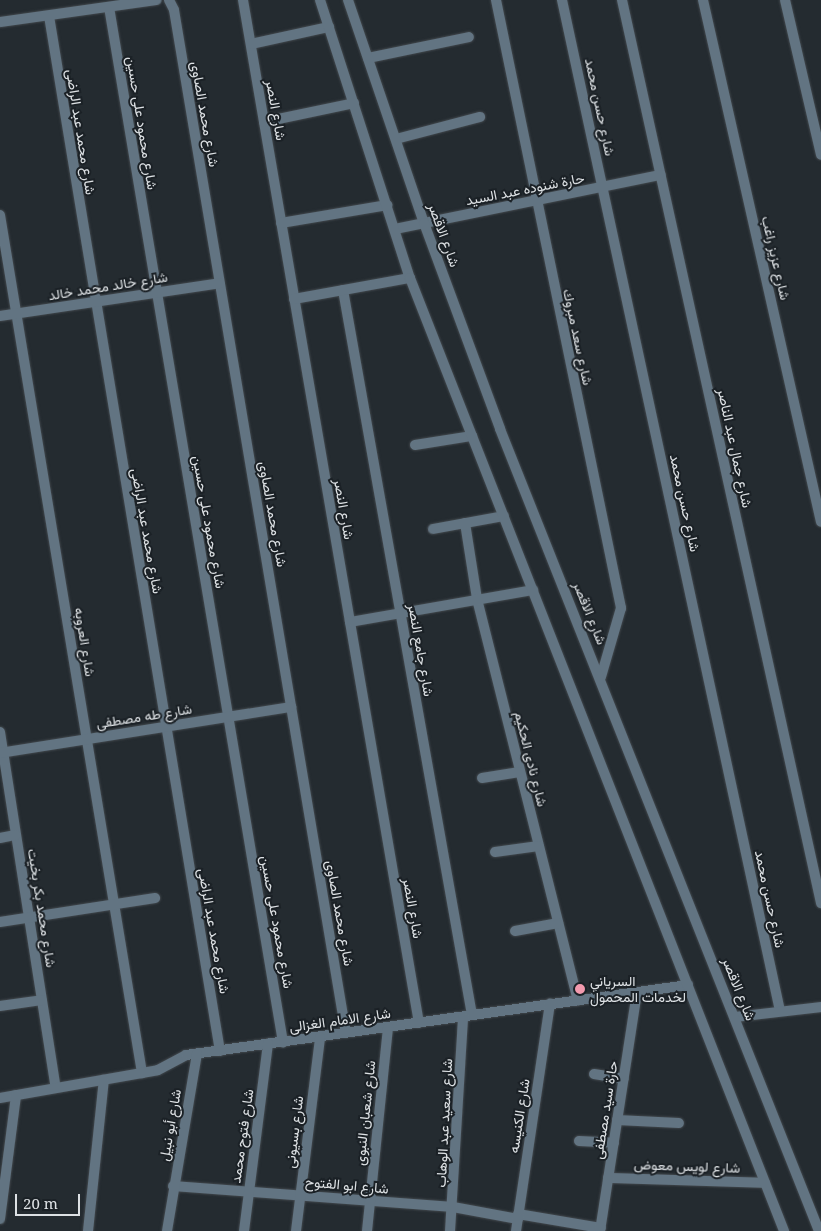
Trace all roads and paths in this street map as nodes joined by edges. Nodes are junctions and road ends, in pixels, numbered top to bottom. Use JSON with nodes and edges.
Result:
{"nodes":[{"id":1,"x":81,"y":0,"type":"edge"},
{"id":2,"x":156,"y":0,"type":"edge"},
{"id":3,"x":169,"y":0,"type":"edge"},
{"id":4,"x":243,"y":0,"type":"edge"},
{"id":5,"x":320,"y":0,"type":"edge"},
{"id":6,"x":348,"y":0,"type":"edge"},
{"id":7,"x":496,"y":0,"type":"edge"},
{"id":8,"x":562,"y":0,"type":"edge"},
{"id":9,"x":622,"y":0,"type":"edge"},
{"id":10,"x":703,"y":0,"type":"edge"},
{"id":11,"x":784,"y":0,"type":"edge"},
{"id":12,"x":109,"y":7,"type":"junction"},
{"id":13,"x":83,"y":12,"type":"junction"},
{"id":14,"x":49,"y":16,"type":"junction"},
{"id":15,"x":0,"y":22,"type":"edge"},
{"id":16,"x":329,"y":27,"type":"junction"},
{"id":17,"x":469,"y":37,"type":"dead end"},
{"id":18,"x":251,"y":44,"type":"junction"},
{"id":19,"x":368,"y":58,"type":"junction"},
{"id":20,"x":354,"y":103,"type":"junction"},
{"id":21,"x":480,"y":117,"type":"dead end"},
{"id":22,"x":264,"y":122,"type":"junction"},
{"id":23,"x":396,"y":139,"type":"junction"},
{"id":24,"x":821,"y":155,"type":"edge"},
{"id":25,"x":660,"y":175,"type":"junction"},
{"id":26,"x":603,"y":187,"type":"junction"},
{"id":27,"x":536,"y":200,"type":"junction"},
{"id":28,"x":387,"y":205,"type":"junction"},
{"id":29,"x":0,"y":215,"type":"edge"},
{"id":30,"x":281,"y":223,"type":"junction"},
{"id":31,"x":424,"y":223,"type":"junction"},
{"id":32,"x":394,"y":229,"type":"junction"},
{"id":33,"x":410,"y":278,"type":"junction"},
{"id":34,"x":220,"y":283,"type":"junction"},
{"id":35,"x":343,"y":290,"type":"junction"},
{"id":36,"x":157,"y":293,"type":"junction"},
{"id":37,"x":294,"y":299,"type":"junction"},
{"id":38,"x":94,"y":302,"type":"junction"},
{"id":39,"x":16,"y":314,"type":"junction"},
{"id":40,"x":0,"y":316,"type":"edge"},
{"id":41,"x":472,"y":436,"type":"junction"},
{"id":42,"x":415,"y":444,"type":"dead end"},
{"id":43,"x":504,"y":516,"type":"junction"},
{"id":44,"x":821,"y":522,"type":"edge"},
{"id":45,"x":465,"y":523,"type":"junction"},
{"id":46,"x":433,"y":528,"type":"dead end"},
{"id":47,"x":533,"y":590,"type":"junction"},
{"id":48,"x":477,"y":599,"type":"junction"},
{"id":49,"x":400,"y":613,"type":"junction"},
{"id":50,"x":350,"y":622,"type":"junction"},
{"id":51,"x":600,"y":677,"type":"junction"},
{"id":52,"x":291,"y":707,"type":"junction"},
{"id":53,"x":228,"y":717,"type":"junction"},
{"id":54,"x":165,"y":727,"type":"junction"},
{"id":55,"x":0,"y":732,"type":"edge"},
{"id":56,"x":87,"y":739,"type":"junction"},
{"id":57,"x":2,"y":752,"type":"edge"},
{"id":58,"x":520,"y":772,"type":"junction"},
{"id":59,"x":482,"y":778,"type":"dead end"},
{"id":60,"x":16,"y":835,"type":"junction"},
{"id":61,"x":0,"y":838,"type":"edge"},
{"id":62,"x":538,"y":846,"type":"junction"},
{"id":63,"x":496,"y":852,"type":"dead end"},
{"id":64,"x":155,"y":898,"type":"dead end"},
{"id":65,"x":821,"y":903,"type":"edge"},
{"id":66,"x":114,"y":904,"type":"junction"},
{"id":67,"x":29,"y":918,"type":"junction"},
{"id":68,"x":0,"y":922,"type":"edge"},
{"id":69,"x":558,"y":923,"type":"junction"},
{"id":70,"x":514,"y":931,"type":"dead end"},
{"id":71,"x":688,"y":985,"type":"junction"},
{"id":72,"x":637,"y":992,"type":"junction"},
{"id":73,"x":42,"y":1000,"type":"junction"},
{"id":74,"x":578,"y":1001,"type":"junction"},
{"id":75,"x":550,"y":1004,"type":"junction"},
{"id":76,"x":0,"y":1006,"type":"edge"},
{"id":77,"x":821,"y":1007,"type":"edge"},
{"id":78,"x":780,"y":1012,"type":"junction"},
{"id":79,"x":468,"y":1016,"type":"junction"},
{"id":80,"x":735,"y":1017,"type":"junction"},
{"id":81,"x":419,"y":1023,"type":"junction"},
{"id":82,"x":388,"y":1028,"type":"junction"},
{"id":83,"x":346,"y":1033,"type":"junction"},
{"id":84,"x":320,"y":1037,"type":"junction"},
{"id":85,"x":283,"y":1042,"type":"junction"},
{"id":86,"x":268,"y":1044,"type":"junction"},
{"id":87,"x":220,"y":1051,"type":"junction"},
{"id":88,"x":197,"y":1054,"type":"junction"},
{"id":89,"x":142,"y":1073,"type":"junction"},
{"id":90,"x":594,"y":1074,"type":"dead end"},
{"id":91,"x":624,"y":1079,"type":"junction"},
{"id":92,"x":104,"y":1080,"type":"junction"},
{"id":93,"x":56,"y":1088,"type":"junction"},
{"id":94,"x":16,"y":1095,"type":"junction"},
{"id":95,"x":0,"y":1098,"type":"edge"},
{"id":96,"x":617,"y":1120,"type":"junction"},
{"id":97,"x":678,"y":1123,"type":"dead end"},
{"id":98,"x":579,"y":1141,"type":"dead end"},
{"id":99,"x":614,"y":1143,"type":"junction"},
{"id":100,"x":608,"y":1178,"type":"junction"},
{"id":101,"x":765,"y":1183,"type":"junction"},
{"id":102,"x":173,"y":1186,"type":"junction"},
{"id":103,"x":249,"y":1191,"type":"junction"},
{"id":104,"x":300,"y":1195,"type":"junction"},
{"id":105,"x":370,"y":1201,"type":"junction"},
{"id":106,"x":1,"y":1207,"type":"edge"},
{"id":107,"x":453,"y":1207,"type":"junction"},
{"id":108,"x":518,"y":1216,"type":"junction"},
{"id":109,"x":0,"y":1219,"type":"edge"},
{"id":110,"x":600,"y":1230,"type":"edge"},
{"id":111,"x":88,"y":1231,"type":"edge"},
{"id":112,"x":167,"y":1231,"type":"edge"},
{"id":113,"x":244,"y":1231,"type":"edge"},
{"id":114,"x":296,"y":1231,"type":"edge"},
{"id":115,"x":367,"y":1231,"type":"edge"},
{"id":116,"x":450,"y":1231,"type":"edge"},
{"id":117,"x":516,"y":1231,"type":"edge"},
{"id":118,"x":784,"y":1231,"type":"edge"},
{"id":119,"x":819,"y":1231,"type":"edge"}],
"edges":[{"from":1,"to":13,"type":"street"},
{"from":2,"to":12,"type":"street"},
{"from":3,"to":34,"type":"street","name":"شارع محمد الصاوى"},
{"from":4,"to":18,"type":"street","name":"شارع النصر"},
{"from":5,"to":16,"type":"street"},
{"from":6,"to":19,"type":"street","name":"شارع الاقصر"},
{"from":7,"to":27,"type":"street","name":"شارع سعد مبروك"},
{"from":8,"to":26,"type":"street","name":"شارع حسن محمد"},
{"from":9,"to":25,"type":"street","name":"شارع جمال عبد الناصر"},
{"from":10,"to":44,"type":"street","name":"شارع عزيز راغب"},
{"from":11,"to":24,"type":"street"},
{"from":12,"to":13,"type":"street"},
{"from":12,"to":36,"type":"street","name":"شارع محمود على حسين"},
{"from":13,"to":14,"type":"street"},
{"from":14,"to":15,"type":"street"},
{"from":14,"to":38,"type":"street","name":"شارع محمد عبد الراضى"},
{"from":16,"to":18,"type":"street"},
{"from":16,"to":20,"type":"street"},
{"from":17,"to":19,"type":"street"},
{"from":18,"to":22,"type":"street","name":"شارع النصر"},
{"from":19,"to":23,"type":"street","name":"شارع الاقصر"},
{"from":20,"to":22,"type":"street"},
{"from":20,"to":28,"type":"street"},
{"from":21,"to":23,"type":"street"},
{"from":22,"to":30,"type":"street","name":"شارع النصر"},
{"from":23,"to":31,"type":"street","name":"شارع الاقصر"},
{"from":25,"to":26,"type":"street","name":"حارة شنوده عبد السيد"},
{"from":25,"to":65,"type":"street","name":"شارع جمال عبد الناصر"},
{"from":26,"to":27,"type":"street","name":"حارة شنوده عبد السيد"},
{"from":26,"to":78,"type":"street","name":"شارع حسن محمد"},
{"from":27,"to":31,"type":"street","name":"حارة شنوده عبد السيد"},
{"from":27,"to":51,"type":"street","name":"شارع سعد مبروك"},
{"from":28,"to":30,"type":"street"},
{"from":28,"to":32,"type":"street"},
{"from":29,"to":39,"type":"street","name":"شارع العروبه"},
{"from":30,"to":37,"type":"street","name":"شارع النصر"},
{"from":31,"to":32,"type":"street","name":"حارة شنوده عبد السيد"},
{"from":31,"to":51,"type":"street","name":"شارع الاقصر"},
{"from":32,"to":33,"type":"street"},
{"from":33,"to":35,"type":"street"},
{"from":33,"to":41,"type":"street"},
{"from":34,"to":36,"type":"street","name":"شارع خالد محمد خالد"},
{"from":34,"to":52,"type":"street","name":"شارع محمد الصاوى"},
{"from":35,"to":37,"type":"street"},
{"from":35,"to":49,"type":"street","name":"شارع جامع النصر"},
{"from":36,"to":38,"type":"street","name":"شارع خالد محمد خالد"},
{"from":36,"to":53,"type":"street","name":"شارع محمود على حسين"},
{"from":37,"to":50,"type":"street","name":"شارع النصر"},
{"from":38,"to":39,"type":"street","name":"شارع خالد محمد خالد"},
{"from":38,"to":54,"type":"street","name":"شارع محمد عبد الراضى"},
{"from":39,"to":40,"type":"street","name":"شارع خالد محمد خالد"},
{"from":39,"to":56,"type":"street","name":"شارع العروبه"},
{"from":41,"to":42,"type":"street"},
{"from":41,"to":43,"type":"street"},
{"from":43,"to":45,"type":"street"},
{"from":43,"to":47,"type":"street"},
{"from":45,"to":46,"type":"street"},
{"from":45,"to":48,"type":"street","name":"شارع نادى الحكيم"},
{"from":47,"to":48,"type":"street"},
{"from":47,"to":71,"type":"street"},
{"from":48,"to":49,"type":"street"},
{"from":48,"to":58,"type":"street","name":"شارع نادى الحكيم"},
{"from":49,"to":50,"type":"street"},
{"from":49,"to":79,"type":"street","name":"شارع جامع النصر"},
{"from":50,"to":81,"type":"street","name":"شارع النصر"},
{"from":51,"to":80,"type":"street","name":"شارع الاقصر"},
{"from":52,"to":53,"type":"street","name":"شارع طه مصطفى"},
{"from":52,"to":83,"type":"street","name":"شارع محمد الصاوى"},
{"from":53,"to":54,"type":"street","name":"شارع طه مصطفى"},
{"from":53,"to":85,"type":"street","name":"شارع محمود على حسين"},
{"from":54,"to":56,"type":"street","name":"شارع طه مصطفى"},
{"from":54,"to":87,"type":"street","name":"شارع محمد عبد الراضى"},
{"from":55,"to":57,"type":"street","name":"شارع محمد بكر بخيت"},
{"from":56,"to":57,"type":"street","name":"شارع طه مصطفى"},
{"from":56,"to":66,"type":"street","name":"شارع العروبه"},
{"from":57,"to":60,"type":"street","name":"شارع محمد بكر بخيت"},
{"from":58,"to":59,"type":"street"},
{"from":58,"to":62,"type":"street","name":"شارع نادى الحكيم"},
{"from":60,"to":61,"type":"street"},
{"from":60,"to":67,"type":"street","name":"شارع محمد بكر بخيت"},
{"from":62,"to":63,"type":"street"},
{"from":62,"to":69,"type":"street","name":"شارع نادى الحكيم"},
{"from":64,"to":66,"type":"street"},
{"from":66,"to":67,"type":"street"},
{"from":66,"to":89,"type":"street","name":"شارع العروبه"},
{"from":67,"to":68,"type":"street"},
{"from":67,"to":73,"type":"street","name":"شارع محمد بكر بخيت"},
{"from":69,"to":70,"type":"street"},
{"from":69,"to":74,"type":"street","name":"شارع نادى الحكيم"},
{"from":71,"to":72,"type":"street","name":"شارع الامام الغزالى"},
{"from":71,"to":101,"type":"street"},
{"from":72,"to":74,"type":"street","name":"شارع الامام الغزالى"},
{"from":72,"to":91,"type":"street","name":"حارة سيد مصطفى"},
{"from":73,"to":76,"type":"street"},
{"from":73,"to":93,"type":"street","name":"شارع محمد بكر بخيت"},
{"from":74,"to":75,"type":"street","name":"شارع الامام الغزالى"},
{"from":75,"to":79,"type":"street","name":"شارع الامام الغزالى"},
{"from":75,"to":108,"type":"street","name":"شارع الكنيسه"},
{"from":77,"to":78,"type":"street"},
{"from":78,"to":80,"type":"street"},
{"from":79,"to":81,"type":"street","name":"شارع الامام الغزالى"},
{"from":79,"to":107,"type":"street","name":"شارع سعيد عبد الوهاب"},
{"from":80,"to":119,"type":"street","name":"شارع الاقصر"},
{"from":81,"to":82,"type":"street","name":"شارع الامام الغزالى"},
{"from":82,"to":83,"type":"street","name":"شارع الامام الغزالى"},
{"from":82,"to":105,"type":"street","name":"شارع شعبان النبوى"},
{"from":83,"to":84,"type":"street","name":"شارع الامام الغزالى"},
{"from":84,"to":85,"type":"street","name":"شارع الامام الغزالى"},
{"from":84,"to":104,"type":"street","name":"شارع بسيونى"},
{"from":85,"to":86,"type":"street","name":"شارع الامام الغزالى"},
{"from":86,"to":87,"type":"street","name":"شارع الامام الغزالى"},
{"from":86,"to":103,"type":"street","name":"شارع فتوح محمد"},
{"from":87,"to":88,"type":"street","name":"شارع الامام الغزالى"},
{"from":88,"to":89,"type":"street","name":"شارع الامام الغزالى"},
{"from":88,"to":102,"type":"street","name":"شارع أبو نبيل"},
{"from":89,"to":92,"type":"street","name":"شارع الامام الغزالى"},
{"from":90,"to":91,"type":"street"},
{"from":91,"to":96,"type":"street","name":"حارة سيد مصطفى"},
{"from":92,"to":93,"type":"street","name":"شارع الامام الغزالى"},
{"from":92,"to":111,"type":"street"},
{"from":93,"to":94,"type":"street","name":"شارع الامام الغزالى"},
{"from":94,"to":95,"type":"street","name":"شارع الامام الغزالى"},
{"from":94,"to":106,"type":"street"},
{"from":96,"to":97,"type":"street"},
{"from":96,"to":99,"type":"street","name":"حارة سيد مصطفى"},
{"from":98,"to":99,"type":"street"},
{"from":99,"to":100,"type":"street","name":"حارة سيد مصطفى"},
{"from":100,"to":101,"type":"street","name":"شارع لويس معوض"},
{"from":100,"to":110,"type":"street","name":"حارة سيد مصطفى"},
{"from":101,"to":118,"type":"street"},
{"from":102,"to":103,"type":"street","name":"شارع ابو الفتوح"},
{"from":102,"to":112,"type":"street","name":"شارع أبو نبيل"},
{"from":103,"to":104,"type":"street","name":"شارع ابو الفتوح"},
{"from":103,"to":113,"type":"street","name":"شارع فتوح محمد"},
{"from":104,"to":105,"type":"street","name":"شارع ابو الفتوح"},
{"from":104,"to":114,"type":"street","name":"شارع بسيونى"},
{"from":105,"to":107,"type":"street","name":"شارع ابو الفتوح"},
{"from":105,"to":115,"type":"street","name":"شارع شعبان النبوى"},
{"from":106,"to":109,"type":"street"},
{"from":107,"to":108,"type":"street","name":"شارع ابو الفتوح"},
{"from":107,"to":116,"type":"street","name":"شارع سعيد عبد الوهاب"},
{"from":108,"to":110,"type":"street","name":"شارع ابو الفتوح"},
{"from":108,"to":117,"type":"street","name":"شارع الكنيسه"}]}
